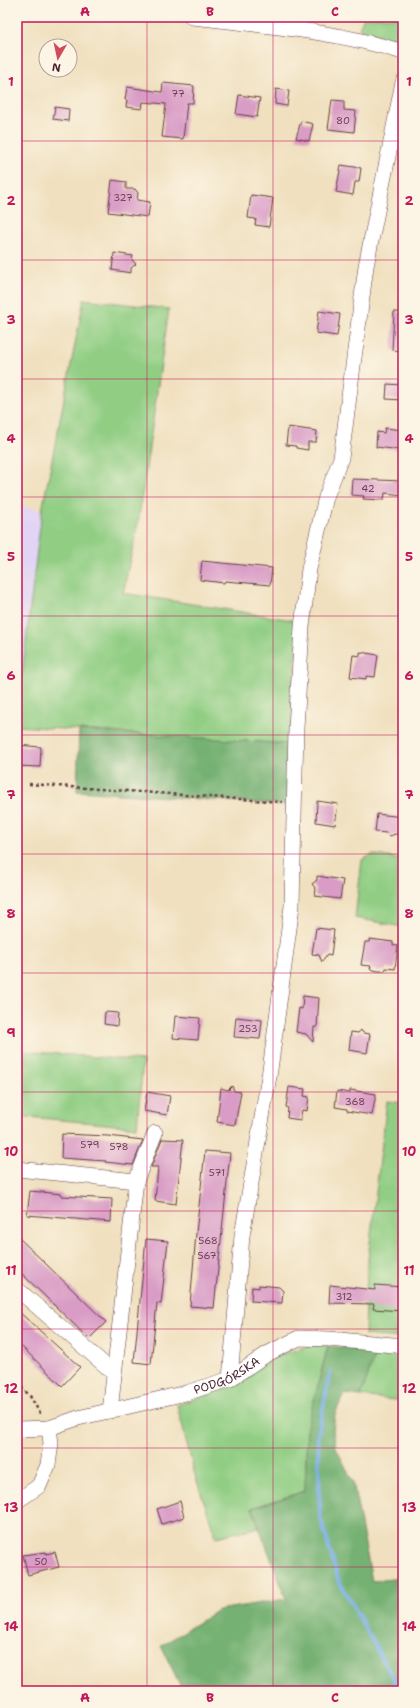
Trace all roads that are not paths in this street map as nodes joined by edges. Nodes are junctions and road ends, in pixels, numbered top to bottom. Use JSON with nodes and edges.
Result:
{"nodes":[{"id":1,"x":192,"y":17,"type":"edge"},
{"id":2,"x":403,"y":52,"type":"edge"},
{"id":3,"x":403,"y":82,"type":"edge"},
{"id":4,"x":155,"y":1133,"type":"dead end"},
{"id":5,"x":17,"y":1169,"type":"edge"},
{"id":6,"x":136,"y":1181,"type":"junction"},
{"id":7,"x":17,"y":1288,"type":"edge"},
{"id":8,"x":403,"y":1345,"type":"edge"},
{"id":9,"x":114,"y":1373,"type":"junction"},
{"id":10,"x":230,"y":1379,"type":"junction"},
{"id":11,"x":110,"y":1411,"type":"junction"},
{"id":12,"x":49,"y":1428,"type":"junction"},
{"id":13,"x":17,"y":1429,"type":"edge"},
{"id":14,"x":17,"y":1501,"type":"edge"}],
"edges":[{"from":1,"to":2,"type":"street"},
{"from":3,"to":10,"type":"street"},
{"from":4,"to":6,"type":"street"},
{"from":5,"to":6,"type":"street"},
{"from":6,"to":9,"type":"street"},
{"from":7,"to":9,"type":"street"},
{"from":8,"to":10,"type":"street","name":"PODGÓRSKA"},
{"from":9,"to":11,"type":"street"},
{"from":10,"to":11,"type":"street","name":"PODGÓRSKA"},
{"from":11,"to":12,"type":"street","name":"PODGÓRSKA"},
{"from":12,"to":13,"type":"street","name":"PODGÓRSKA"},
{"from":12,"to":14,"type":"street"}]}
